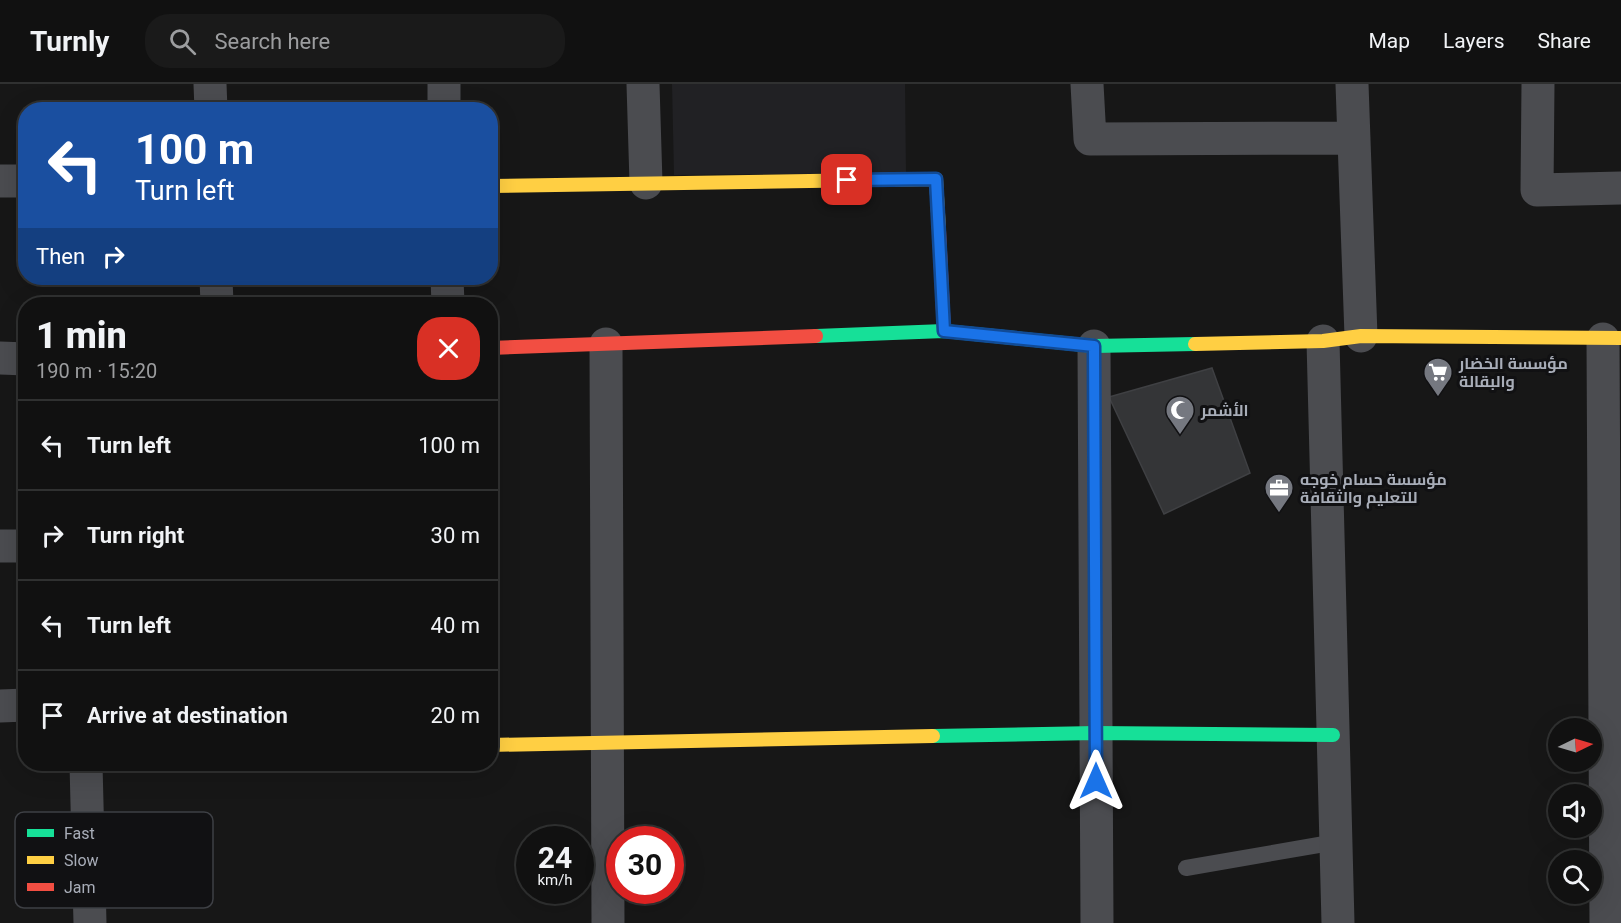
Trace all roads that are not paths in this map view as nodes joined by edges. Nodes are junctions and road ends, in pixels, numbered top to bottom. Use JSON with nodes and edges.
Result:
{"nodes":[{"id":1,"x":210,"y":84,"type":"edge"},
{"id":2,"x":444,"y":84,"type":"edge"},
{"id":3,"x":643,"y":84,"type":"edge"},
{"id":4,"x":1088,"y":84,"type":"edge"},
{"id":5,"x":1352,"y":84,"type":"edge"},
{"id":6,"x":1538,"y":84,"type":"edge"},
{"id":7,"x":211,"y":102,"type":"edge"},
{"id":8,"x":444,"y":102,"type":"edge"},
{"id":9,"x":1354,"y":138,"type":"junction"},
{"id":10,"x":18,"y":181,"type":"edge"},
{"id":11,"x":0,"y":182,"type":"edge"},
{"id":12,"x":646,"y":183,"type":"junction"},
{"id":13,"x":498,"y":186,"type":"edge"},
{"id":14,"x":1621,"y":188,"type":"edge"},
{"id":15,"x":944,"y":331,"type":"junction"},
{"id":16,"x":1361,"y":336,"type":"junction"},
{"id":17,"x":1612,"y":338,"type":"edge"},
{"id":18,"x":1323,"y":340,"type":"junction"},
{"id":19,"x":606,"y":344,"type":"junction"},
{"id":20,"x":1094,"y":346,"type":"junction"},
{"id":21,"x":498,"y":348,"type":"edge"},
{"id":22,"x":0,"y":358,"type":"edge"},
{"id":23,"x":18,"y":359,"type":"edge"},
{"id":24,"x":0,"y":546,"type":"edge"},
{"id":25,"x":18,"y":546,"type":"edge"},
{"id":26,"x":18,"y":705,"type":"edge"},
{"id":27,"x":0,"y":706,"type":"edge"},
{"id":28,"x":1096,"y":733,"type":"junction"},
{"id":29,"x":1333,"y":735,"type":"junction"},
{"id":30,"x":608,"y":742,"type":"junction"},
{"id":31,"x":498,"y":745,"type":"edge"},
{"id":32,"x":86,"y":771,"type":"edge"},
{"id":33,"x":87,"y":812,"type":"edge"},
{"id":34,"x":1336,"y":842,"type":"junction"},
{"id":35,"x":1186,"y":868,"type":"dead end"},
{"id":36,"x":90,"y":908,"type":"edge"},
{"id":37,"x":90,"y":923,"type":"edge"},
{"id":38,"x":608,"y":923,"type":"edge"},
{"id":39,"x":1097,"y":923,"type":"edge"},
{"id":40,"x":1338,"y":923,"type":"edge"},
{"id":41,"x":1606,"y":923,"type":"edge"}],
"edges":[{"from":1,"to":7,"type":"street"},
{"from":2,"to":8,"type":"street"},
{"from":3,"to":12,"type":"street"},
{"from":4,"to":9,"type":"street"},
{"from":5,"to":9,"type":"street"},
{"from":6,"to":14,"type":"street"},
{"from":9,"to":16,"type":"street"},
{"from":10,"to":11,"type":"street"},
{"from":12,"to":13,"type":"street"},
{"from":12,"to":15,"type":"street"},
{"from":15,"to":19,"type":"street"},
{"from":15,"to":20,"type":"street"},
{"from":16,"to":17,"type":"street"},
{"from":16,"to":18,"type":"street"},
{"from":17,"to":41,"type":"street"},
{"from":18,"to":20,"type":"street"},
{"from":18,"to":29,"type":"street"},
{"from":19,"to":21,"type":"street"},
{"from":19,"to":30,"type":"street"},
{"from":20,"to":28,"type":"street"},
{"from":22,"to":23,"type":"street"},
{"from":24,"to":25,"type":"street"},
{"from":26,"to":27,"type":"street"},
{"from":28,"to":29,"type":"street"},
{"from":28,"to":30,"type":"street"},
{"from":28,"to":39,"type":"street"},
{"from":29,"to":34,"type":"street"},
{"from":30,"to":31,"type":"street"},
{"from":30,"to":38,"type":"street"},
{"from":32,"to":33,"type":"street"},
{"from":34,"to":35,"type":"lane"},
{"from":34,"to":40,"type":"street"},
{"from":36,"to":37,"type":"street"}]}
